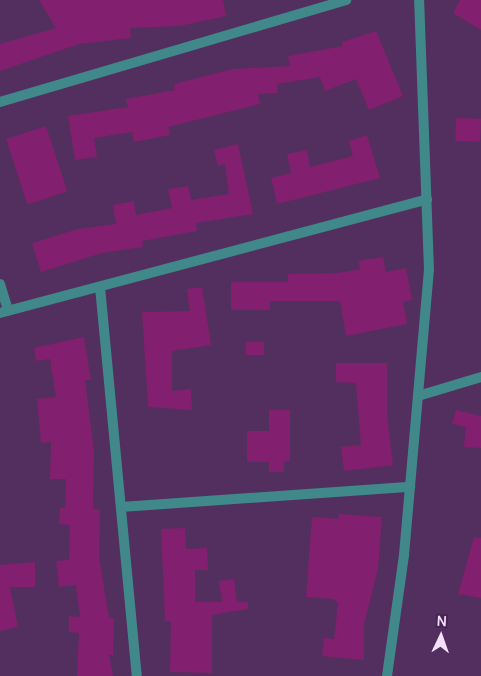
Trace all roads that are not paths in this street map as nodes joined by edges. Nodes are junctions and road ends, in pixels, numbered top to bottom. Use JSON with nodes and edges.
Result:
{"nodes":[{"id":1,"x":346,"y":0,"type":"edge"},
{"id":2,"x":419,"y":0,"type":"edge"},
{"id":3,"x":0,"y":102,"type":"edge"},
{"id":4,"x":427,"y":199,"type":"junction"},
{"id":5,"x":0,"y":284,"type":"edge"},
{"id":6,"x":100,"y":287,"type":"junction"},
{"id":7,"x":4,"y":312,"type":"edge"},
{"id":8,"x":481,"y":377,"type":"edge"},
{"id":9,"x":418,"y":396,"type":"junction"},
{"id":10,"x":410,"y":487,"type":"junction"},
{"id":11,"x":121,"y":507,"type":"junction"},
{"id":12,"x":137,"y":676,"type":"edge"},
{"id":13,"x":387,"y":676,"type":"edge"}],
"edges":[{"from":1,"to":3,"type":"street"},
{"from":2,"to":4,"type":"street"},
{"from":4,"to":6,"type":"street"},
{"from":4,"to":9,"type":"street"},
{"from":5,"to":7,"type":"street"},
{"from":6,"to":7,"type":"street"},
{"from":6,"to":11,"type":"street"},
{"from":8,"to":9,"type":"street"},
{"from":9,"to":10,"type":"street"},
{"from":10,"to":11,"type":"street"},
{"from":10,"to":13,"type":"street"},
{"from":11,"to":12,"type":"street"}]}
